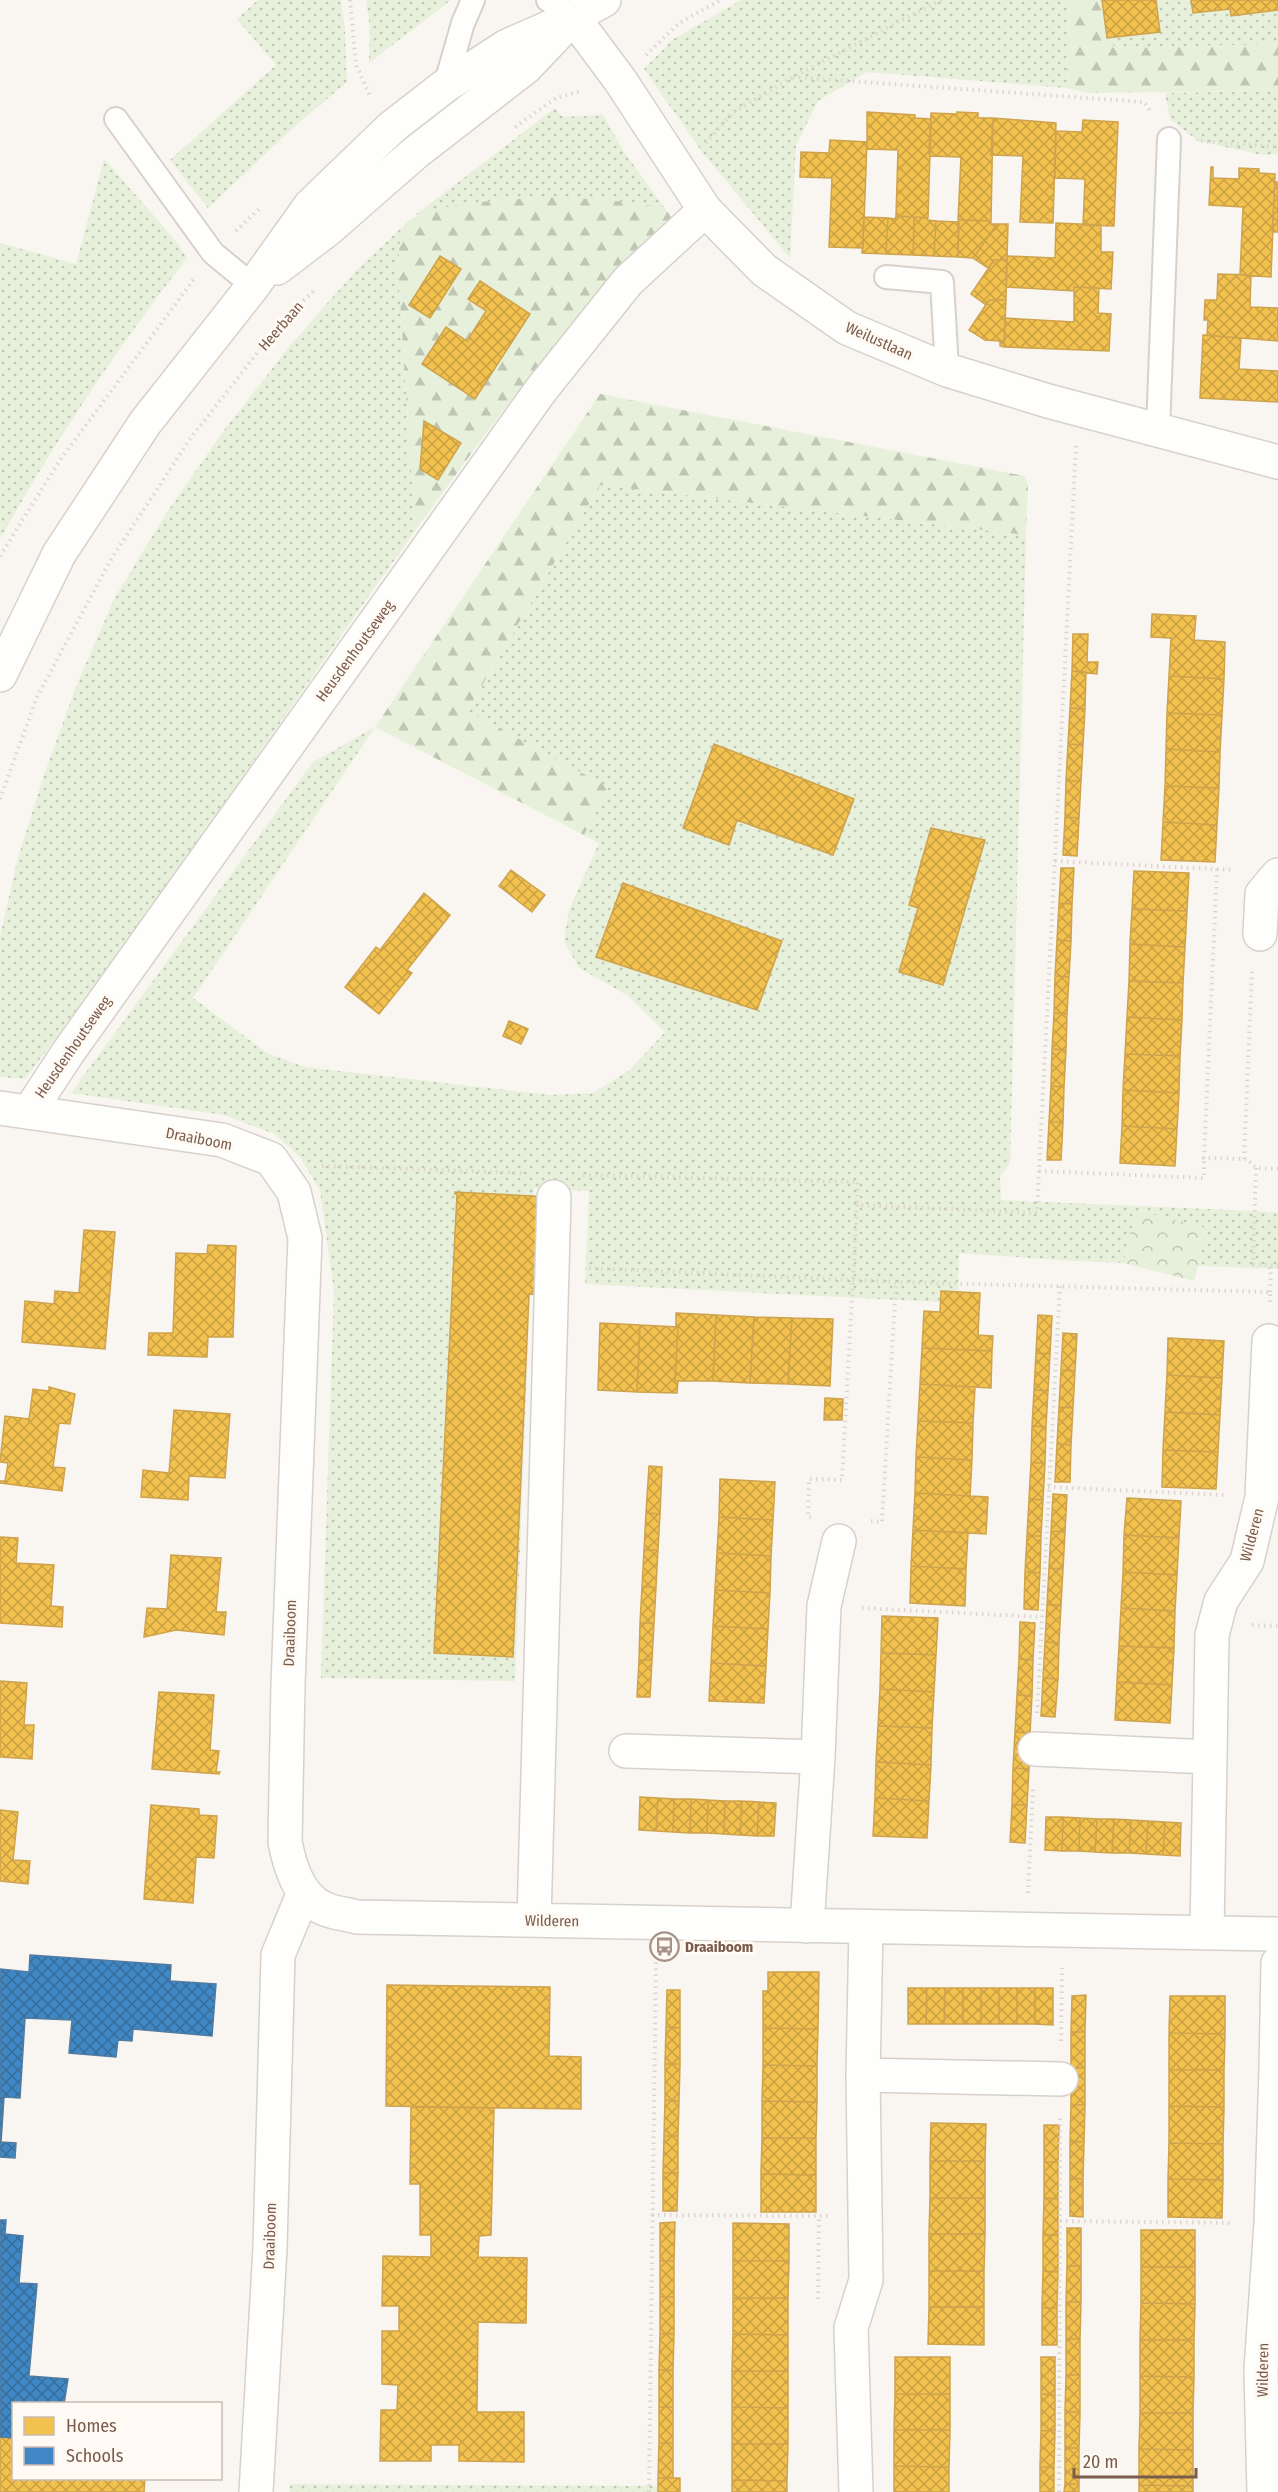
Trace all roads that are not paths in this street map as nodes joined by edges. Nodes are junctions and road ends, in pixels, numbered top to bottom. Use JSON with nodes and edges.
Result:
{"nodes":[{"id":1,"x":472,"y":0,"type":"edge"},
{"id":2,"x":604,"y":0,"type":"edge"},
{"id":3,"x":560,"y":9,"type":"edge"},
{"id":4,"x":445,"y":86,"type":"junction"},
{"id":5,"x":116,"y":119,"type":"dead end"},
{"id":6,"x":1169,"y":139,"type":"road end"},
{"id":7,"x":705,"y":210,"type":"junction"},
{"id":8,"x":886,"y":277,"type":"dead end"},
{"id":9,"x":253,"y":286,"type":"junction"},
{"id":10,"x":947,"y":370,"type":"junction"},
{"id":11,"x":1158,"y":430,"type":"junction"},
{"id":12,"x":1278,"y":462,"type":"edge"},
{"id":13,"x":0,"y":675,"type":"edge"},
{"id":14,"x":1278,"y":874,"type":"edge"},
{"id":15,"x":1260,"y":934,"type":"dead end"},
{"id":16,"x":9,"y":1114,"type":"edge"},
{"id":17,"x":555,"y":1186,"type":"road end"},
{"id":18,"x":1269,"y":1341,"type":"road end"},
{"id":19,"x":839,"y":1529,"type":"road end"},
{"id":20,"x":1035,"y":1749,"type":"road end"},
{"id":21,"x":626,"y":1751,"type":"dead end"},
{"id":22,"x":818,"y":1757,"type":"junction"},
{"id":23,"x":1210,"y":1757,"type":"junction"},
{"id":24,"x":304,"y":1892,"type":"junction"},
{"id":25,"x":534,"y":1920,"type":"junction"},
{"id":26,"x":807,"y":1926,"type":"junction"},
{"id":27,"x":866,"y":1927,"type":"junction"},
{"id":28,"x":1207,"y":1933,"type":"junction"},
{"id":29,"x":1278,"y":1935,"type":"edge"},
{"id":30,"x":1278,"y":1962,"type":"edge"},
{"id":31,"x":1277,"y":2069,"type":"edge"},
{"id":32,"x":863,"y":2075,"type":"junction"},
{"id":33,"x":1061,"y":2079,"type":"road end"},
{"id":34,"x":256,"y":2492,"type":"edge"},
{"id":35,"x":856,"y":2492,"type":"edge"},
{"id":36,"x":1264,"y":2492,"type":"edge"}],
"edges":[{"from":1,"to":4,"type":"lane"},
{"from":2,"to":3,"type":"street"},
{"from":3,"to":4,"type":"street"},
{"from":3,"to":7,"type":"street","name":"Weilustlaan"},
{"from":3,"to":9,"type":"street"},
{"from":4,"to":9,"type":"street"},
{"from":5,"to":9,"type":"lane"},
{"from":6,"to":11,"type":"lane"},
{"from":7,"to":10,"type":"street","name":"Weilustlaan"},
{"from":7,"to":16,"type":"street","name":"Heusdenhoutseweg"},
{"from":8,"to":10,"type":"lane"},
{"from":9,"to":13,"type":"street"},
{"from":10,"to":11,"type":"street","name":"Weilustlaan"},
{"from":11,"to":12,"type":"street","name":"Weilustlaan"},
{"from":14,"to":15,"type":"street"},
{"from":16,"to":24,"type":"street","name":"Draaiboom"},
{"from":17,"to":25,"type":"street"},
{"from":18,"to":23,"type":"street","name":"Wilderen"},
{"from":19,"to":22,"type":"street"},
{"from":20,"to":23,"type":"street"},
{"from":21,"to":22,"type":"street"},
{"from":22,"to":26,"type":"street"},
{"from":23,"to":28,"type":"street","name":"Wilderen"},
{"from":24,"to":25,"type":"street","name":"Wilderen"},
{"from":24,"to":34,"type":"street","name":"Draaiboom"},
{"from":25,"to":26,"type":"street","name":"Wilderen"},
{"from":26,"to":27,"type":"street","name":"Wilderen"},
{"from":27,"to":28,"type":"street","name":"Wilderen"},
{"from":27,"to":32,"type":"street"},
{"from":28,"to":29,"type":"street","name":"Wilderen"},
{"from":30,"to":31,"type":"street","name":"Wilderen"},
{"from":31,"to":36,"type":"street","name":"Wilderen"},
{"from":32,"to":33,"type":"street"},
{"from":32,"to":35,"type":"street"}]}
